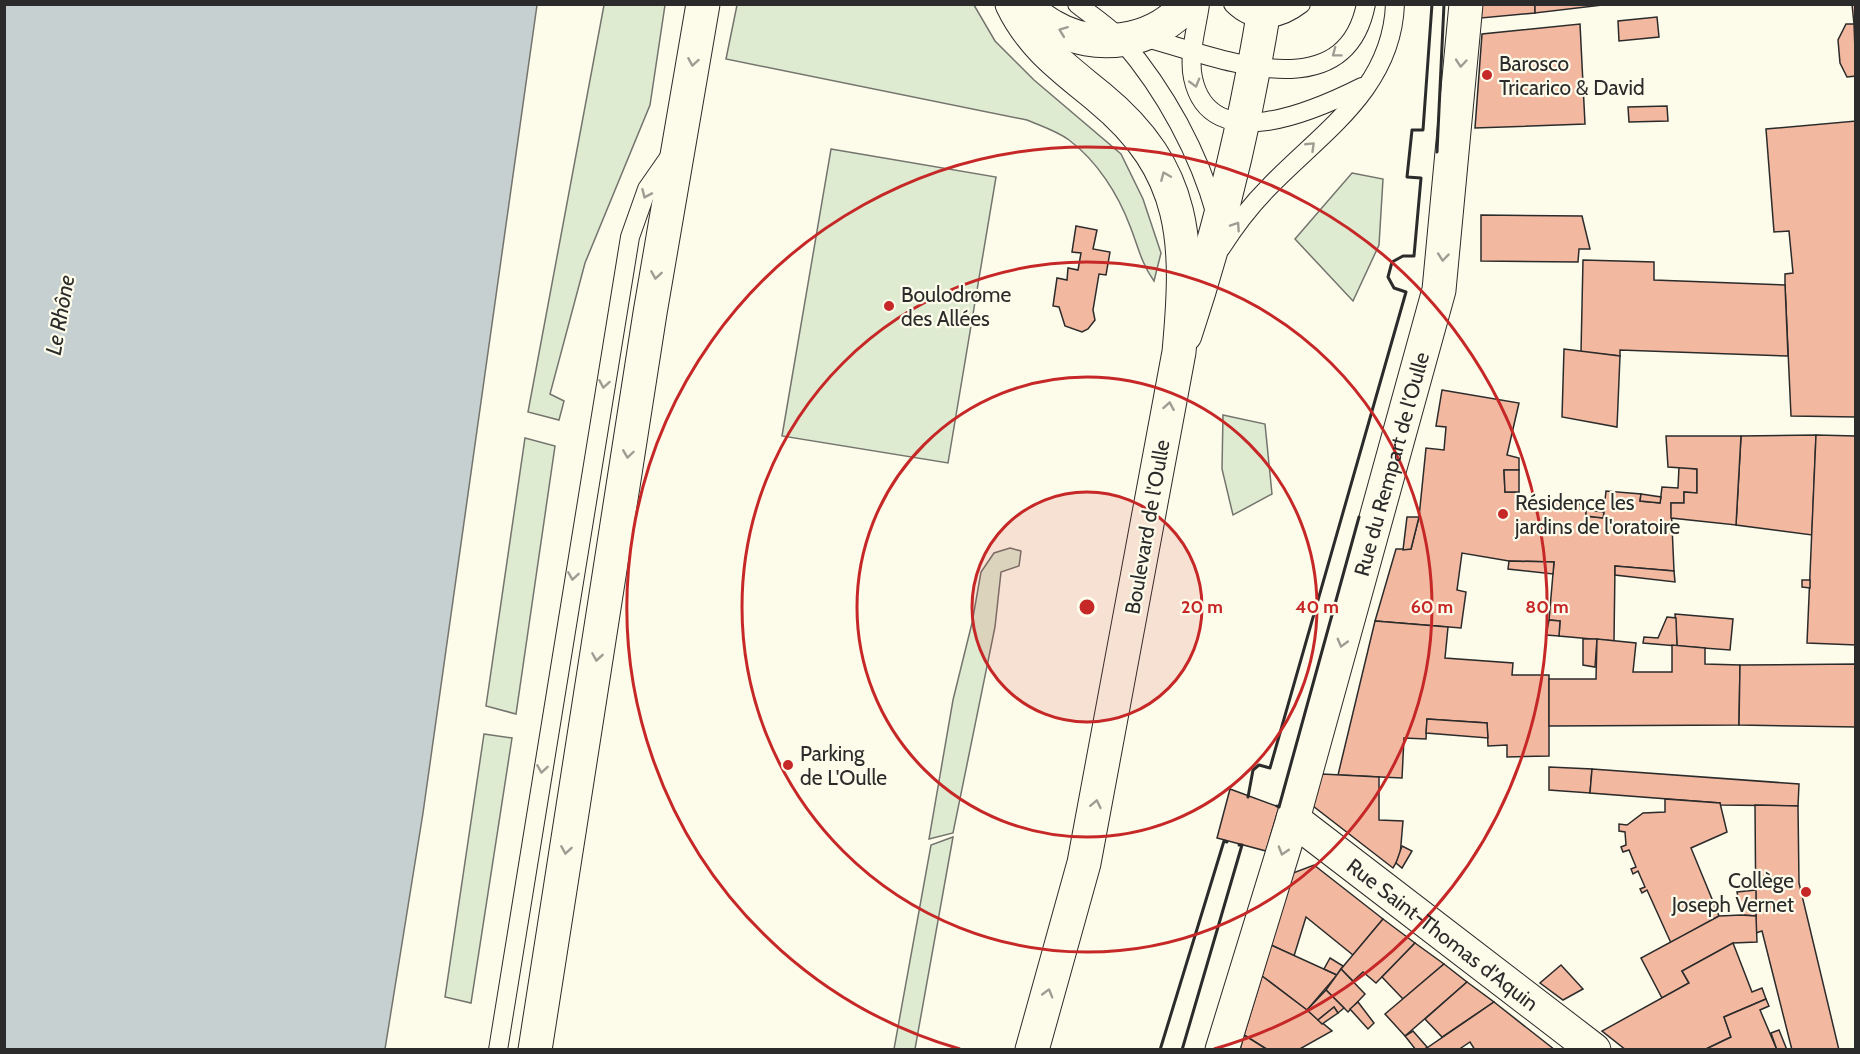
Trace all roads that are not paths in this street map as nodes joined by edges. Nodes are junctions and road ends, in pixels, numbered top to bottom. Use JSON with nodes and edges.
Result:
{"nodes":[{"id":1,"x":703,"y":4,"type":"edge"},
{"id":2,"x":1012,"y":4,"type":"edge"},
{"id":3,"x":1022,"y":4,"type":"edge"},
{"id":4,"x":1077,"y":4,"type":"edge"},
{"id":5,"x":1187,"y":4,"type":"edge"},
{"id":6,"x":1200,"y":4,"type":"edge"},
{"id":7,"x":1233,"y":4,"type":"edge"},
{"id":8,"x":1301,"y":4,"type":"edge"},
{"id":9,"x":1366,"y":4,"type":"edge"},
{"id":10,"x":1395,"y":4,"type":"edge"},
{"id":11,"x":1466,"y":4,"type":"edge"},
{"id":12,"x":1263,"y":12,"type":"edge"},
{"id":13,"x":1132,"y":39,"type":"junction"},
{"id":14,"x":1193,"y":50,"type":"junction"},
{"id":15,"x":1253,"y":67,"type":"junction"},
{"id":16,"x":1369,"y":84,"type":"junction"},
{"id":17,"x":1243,"y":124,"type":"junction"},
{"id":18,"x":678,"y":145,"type":"junction"},
{"id":19,"x":1218,"y":222,"type":"junction"},
{"id":20,"x":1207,"y":269,"type":"junction"},
{"id":21,"x":1179,"y":352,"type":"junction"},
{"id":22,"x":1293,"y":819,"type":"junction"},
{"id":23,"x":498,"y":1050,"type":"edge"},
{"id":24,"x":535,"y":1050,"type":"edge"},
{"id":25,"x":1032,"y":1050,"type":"edge"},
{"id":26,"x":1222,"y":1050,"type":"edge"},
{"id":27,"x":1594,"y":1050,"type":"edge"}],
"edges":[{"from":1,"to":18,"type":"main road","one_way":true},
{"from":21,"to":2,"type":"main road","one_way":true},
{"from":13,"to":3,"type":"main road","one_way":true},
{"from":4,"to":13,"type":"lane"},
{"from":5,"to":13,"type":"main road"},
{"from":6,"to":14,"type":"lane"},
{"from":7,"to":12,"type":"lane"},
{"from":8,"to":12,"type":"lane"},
{"from":9,"to":15,"type":"lane","one_way":true},
{"from":10,"to":16,"type":"lane"},
{"from":11,"to":22,"type":"main road","name":"Rue du Rempart de l'Oulle","one_way":true},
{"from":12,"to":15,"type":"main road","name":"Boulevard de l'Oulle"},
{"from":13,"to":14,"type":"lane"},
{"from":13,"to":19,"type":"lane"},
{"from":14,"to":15,"type":"lane"},
{"from":14,"to":17,"type":"lane","one_way":true},
{"from":15,"to":17,"type":"main road","name":"Boulevard de l'Oulle"},
{"from":16,"to":17,"type":"lane"},
{"from":20,"to":16,"type":"lane","one_way":true},
{"from":17,"to":19,"type":"main road","name":"Boulevard de l'Oulle"},
{"from":18,"to":23,"type":"lane","one_way":true},
{"from":18,"to":24,"type":"main road","one_way":true},
{"from":19,"to":20,"type":"main road","name":"Boulevard de l'Oulle"},
{"from":20,"to":21,"type":"main road","name":"Boulevard de l'Oulle"},
{"from":25,"to":21,"type":"main road","name":"Boulevard de l'Oulle","one_way":true},
{"from":22,"to":26,"type":"main road","name":"Rue du Rempart de l'Oulle","one_way":true},
{"from":22,"to":27,"type":"main road","name":"Rue Saint-Thomas d'Aquin"}]}
